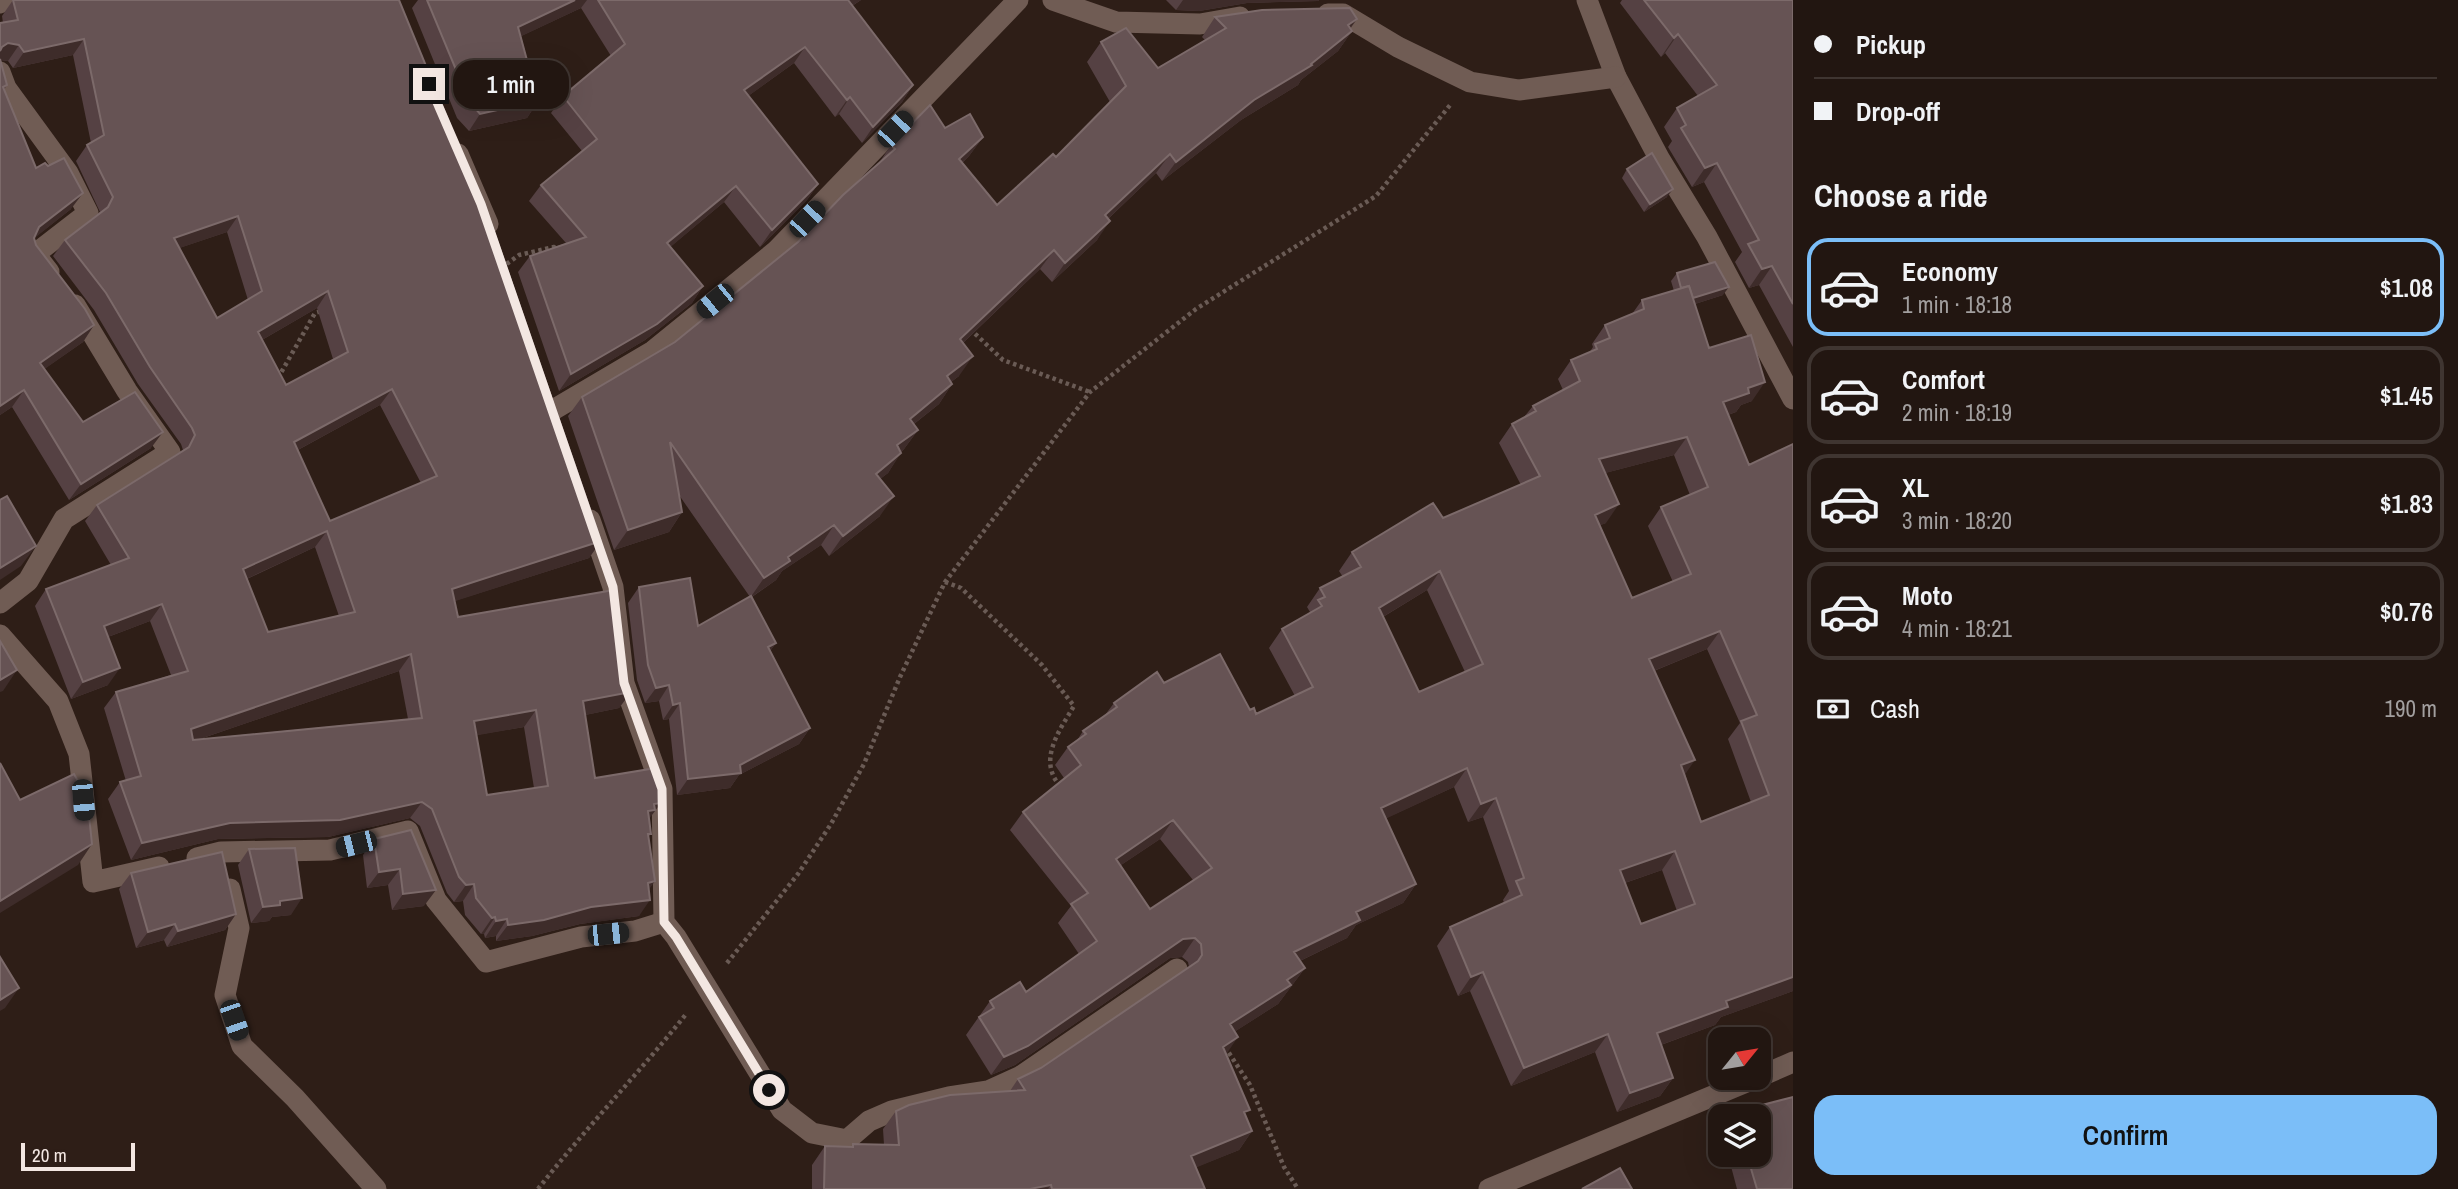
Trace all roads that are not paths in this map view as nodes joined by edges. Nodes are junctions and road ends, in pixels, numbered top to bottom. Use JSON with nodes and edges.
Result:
{"nodes":[{"id":1,"x":1018,"y":0,"type":"edge"},
{"id":2,"x":1052,"y":0,"type":"edge"},
{"id":3,"x":1587,"y":0,"type":"edge"},
{"id":4,"x":1301,"y":15,"type":"edge"},
{"id":5,"x":1260,"y":16,"type":"edge"},
{"id":6,"x":0,"y":72,"type":"edge"},
{"id":7,"x":1616,"y":77,"type":"junction"},
{"id":8,"x":448,"y":130,"type":"edge"},
{"id":9,"x":494,"y":242,"type":"edge"},
{"id":10,"x":544,"y":384,"type":"edge"},
{"id":11,"x":1793,"y":399,"type":"edge"},
{"id":12,"x":553,"y":410,"type":"junction"},
{"id":13,"x":561,"y":434,"type":"edge"},
{"id":14,"x":582,"y":498,"type":"edge"},
{"id":15,"x":0,"y":603,"type":"edge"},
{"id":16,"x":0,"y":635,"type":"edge"},
{"id":17,"x":221,"y":852,"type":"junction"},
{"id":18,"x":664,"y":922,"type":"junction"},
{"id":19,"x":1177,"y":969,"type":"dead end"},
{"id":20,"x":1793,"y":1062,"type":"edge"},
{"id":21,"x":1771,"y":1071,"type":"edge"},
{"id":22,"x":1726,"y":1090,"type":"edge"},
{"id":23,"x":376,"y":1189,"type":"edge"},
{"id":24,"x":1489,"y":1189,"type":"edge"}],
"edges":[{"from":1,"to":12,"type":"street"},
{"from":2,"to":5,"type":"street"},
{"from":3,"to":7,"type":"street"},
{"from":4,"to":7,"type":"street"},
{"from":6,"to":15,"type":"street"},
{"from":7,"to":11,"type":"street"},
{"from":8,"to":9,"type":"street"},
{"from":10,"to":12,"type":"street"},
{"from":12,"to":13,"type":"street"},
{"from":14,"to":18,"type":"street"},
{"from":16,"to":17,"type":"street"},
{"from":17,"to":18,"type":"street"},
{"from":17,"to":23,"type":"street"},
{"from":18,"to":19,"type":"street"},
{"from":20,"to":21,"type":"street"},
{"from":22,"to":24,"type":"street"}]}
